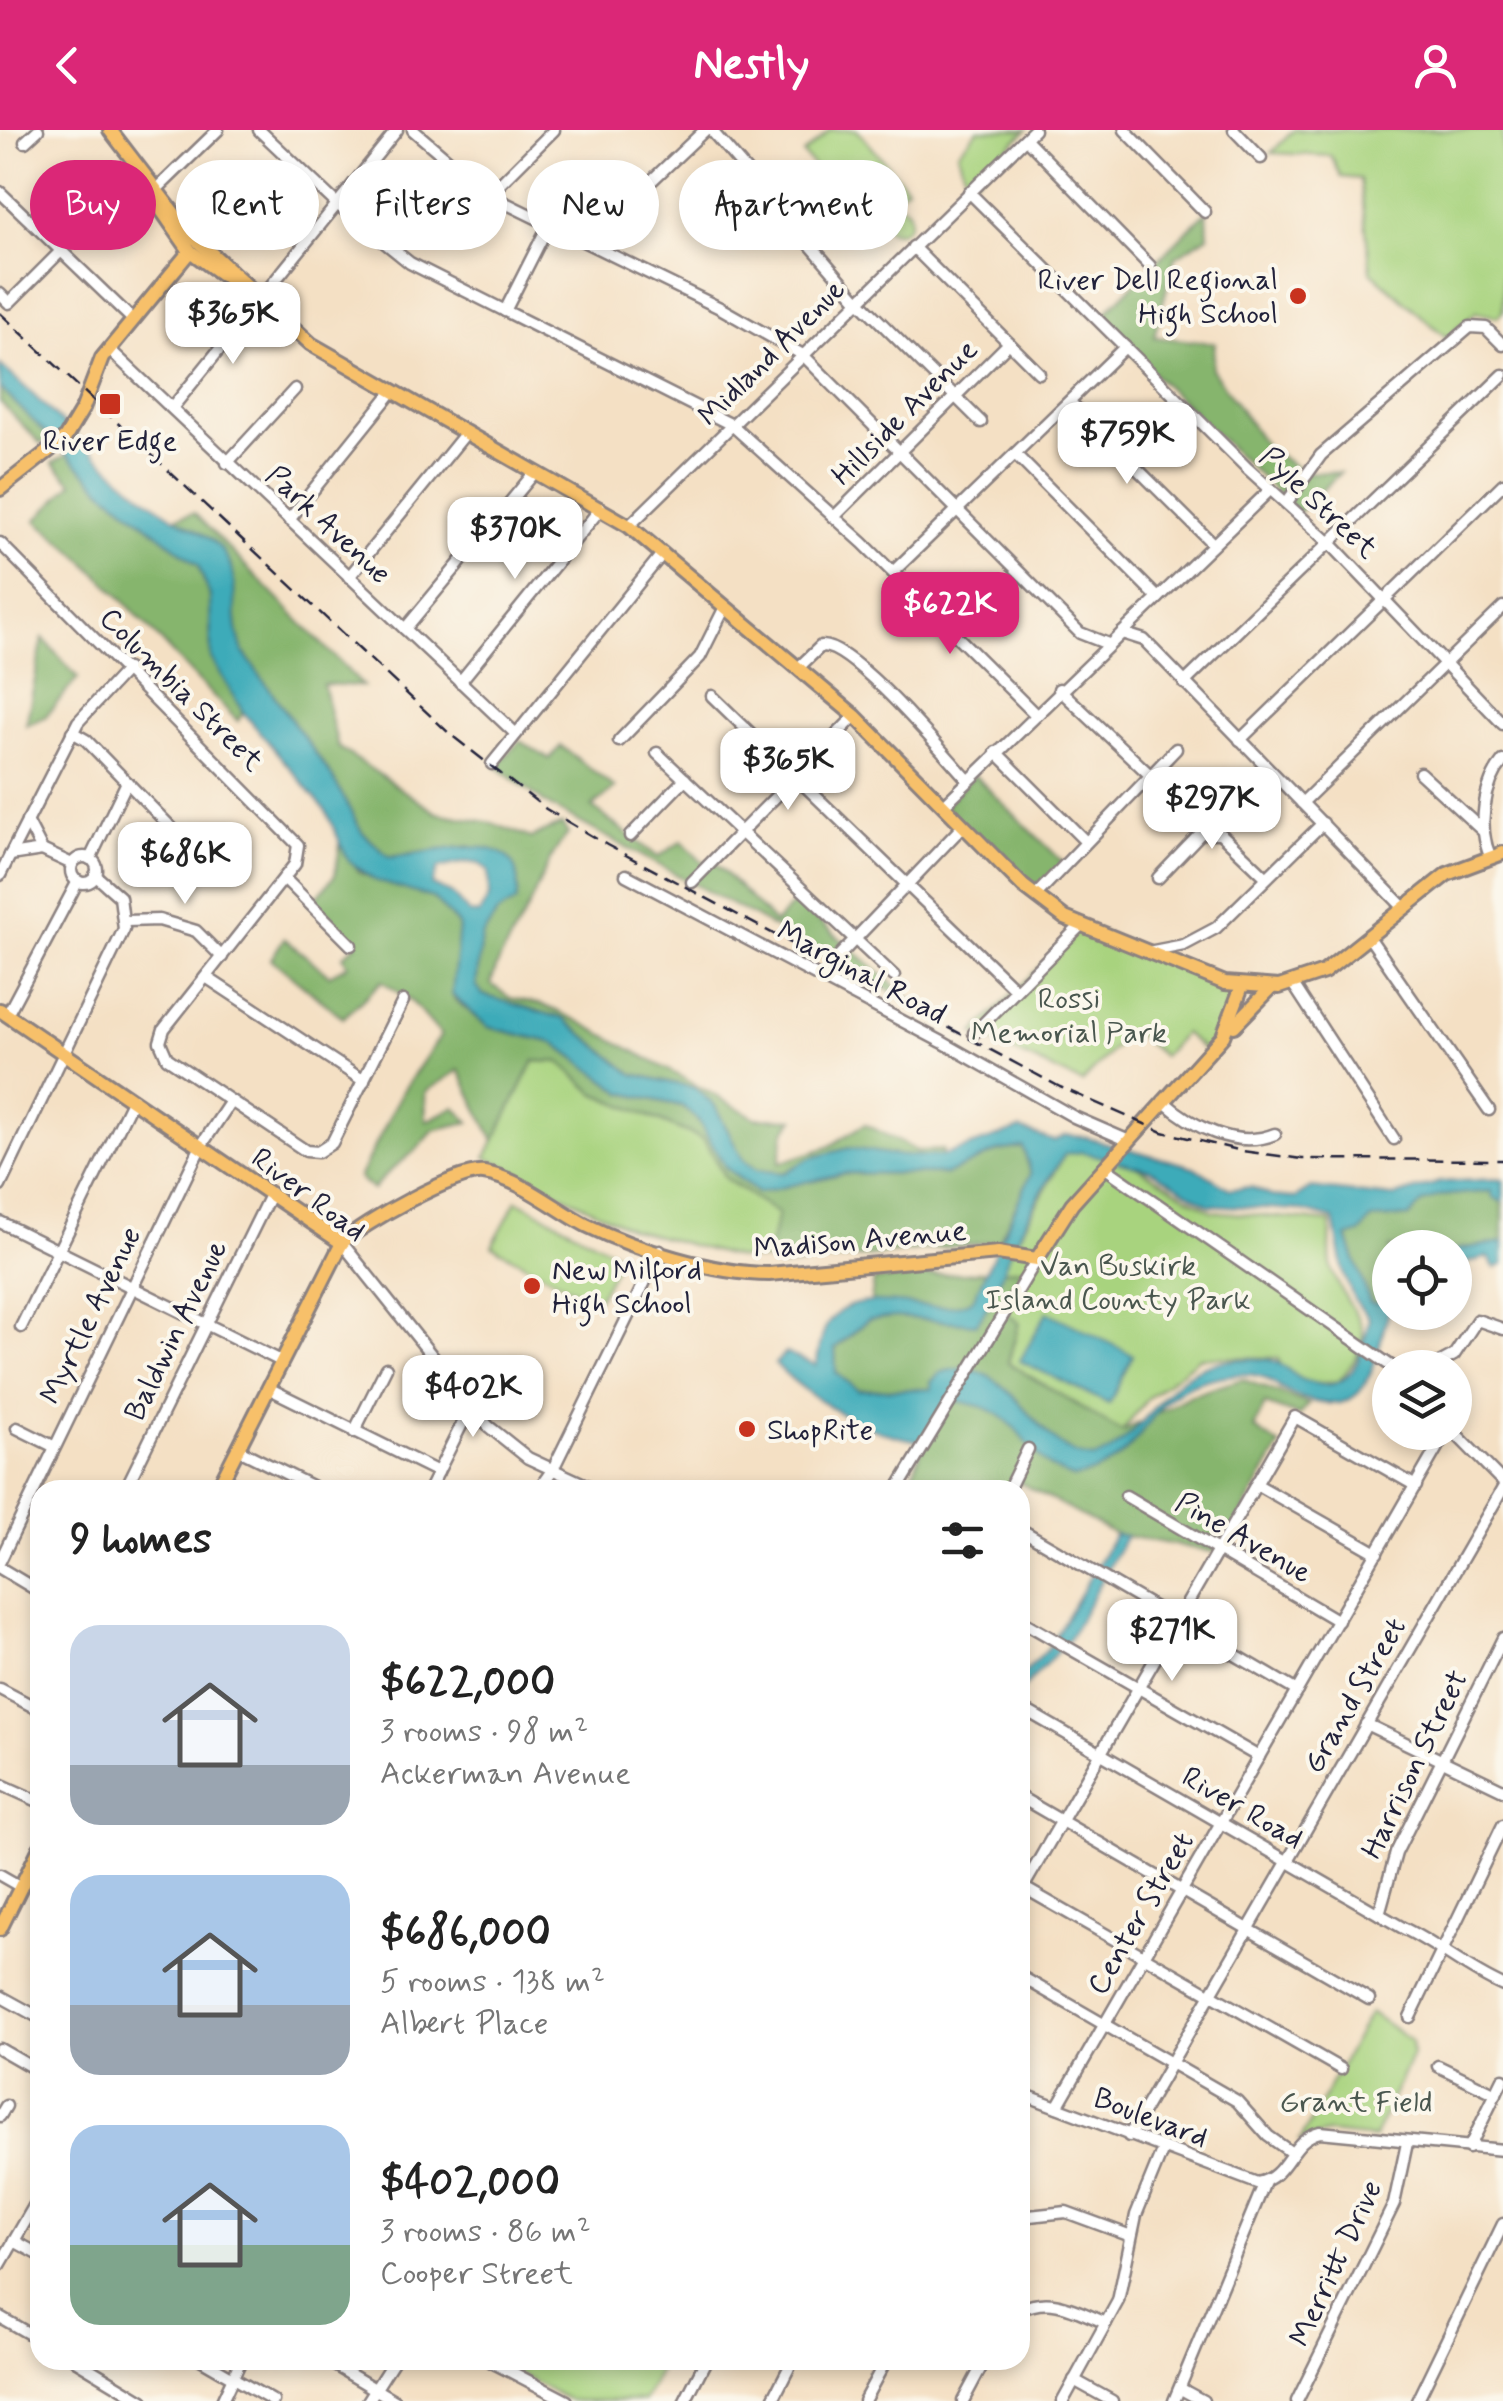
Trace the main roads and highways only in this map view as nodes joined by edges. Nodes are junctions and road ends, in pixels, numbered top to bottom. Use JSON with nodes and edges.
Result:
{"nodes":[{"id":1,"x":110,"y":130,"type":"edge"},
{"id":2,"x":129,"y":155,"type":"junction"},
{"id":3,"x":132,"y":160,"type":"edge"},
{"id":4,"x":133,"y":160,"type":"edge"},
{"id":5,"x":156,"y":190,"type":"edge"},
{"id":6,"x":156,"y":207,"type":"edge"},
{"id":7,"x":169,"y":226,"type":"junction"},
{"id":8,"x":190,"y":251,"type":"junction"},
{"id":9,"x":209,"y":267,"type":"junction"},
{"id":10,"x":170,"y":274,"type":"junction"},
{"id":11,"x":260,"y":300,"type":"junction"},
{"id":12,"x":0,"y":490,"type":"edge"},
{"id":13,"x":1496,"y":854,"type":"edge"},
{"id":14,"x":1242,"y":986,"type":"junction"},
{"id":15,"x":1270,"y":988,"type":"junction"},
{"id":16,"x":4,"y":1013,"type":"edge"},
{"id":17,"x":1218,"y":1042,"type":"junction"},
{"id":18,"x":342,"y":1243,"type":"junction"},
{"id":19,"x":222,"y":1480,"type":"edge"},
{"id":20,"x":30,"y":1869,"type":"edge"},
{"id":21,"x":0,"y":1928,"type":"edge"}],
"edges":[{"from":1,"to":2,"type":"main road"},
{"from":2,"to":3,"type":"main road"},
{"from":2,"to":4,"type":"main road"},
{"from":5,"to":11,"type":"main road"},
{"from":6,"to":7,"type":"main road"},
{"from":7,"to":8,"type":"main road"},
{"from":7,"to":10,"type":"main road"},
{"from":8,"to":9,"type":"main road"},
{"from":8,"to":10,"type":"main road"},
{"from":9,"to":10,"type":"main road"},
{"from":9,"to":11,"type":"main road"},
{"from":10,"to":12,"type":"main road"},
{"from":11,"to":14,"type":"main road"},
{"from":13,"to":15,"type":"main road"},
{"from":14,"to":15,"type":"main road"},
{"from":14,"to":17,"type":"main road"},
{"from":15,"to":17,"type":"main road"},
{"from":16,"to":18,"type":"main road","name":"River Road"},
{"from":17,"to":18,"type":"main road","name":"Madison Avenue"},
{"from":18,"to":19,"type":"main road","name":"Madison Avenue"},
{"from":20,"to":21,"type":"main road"}]}
